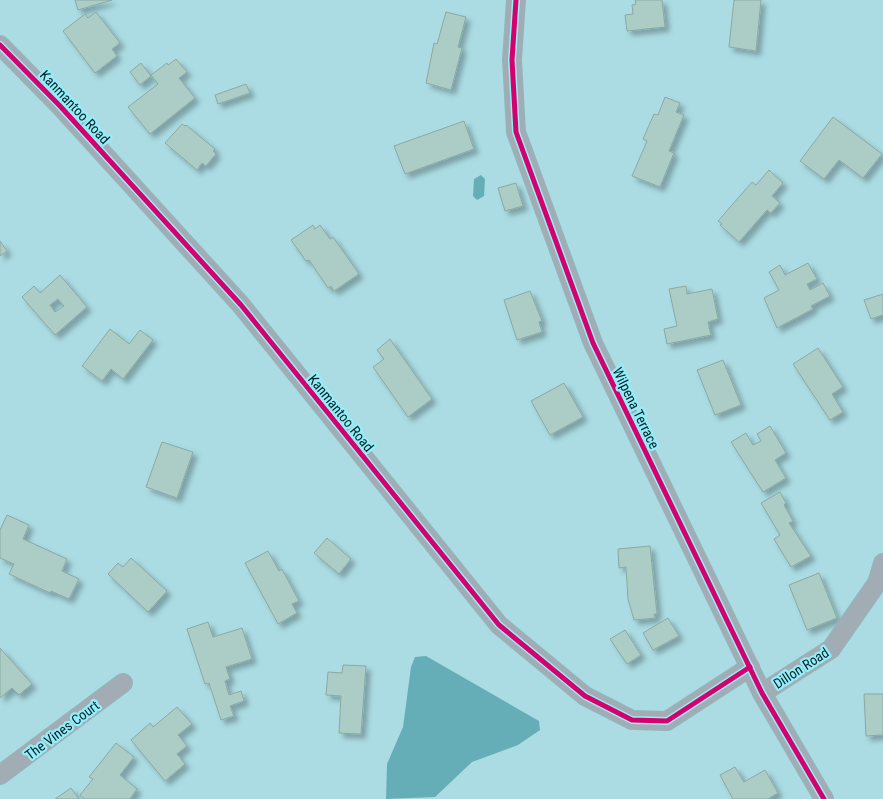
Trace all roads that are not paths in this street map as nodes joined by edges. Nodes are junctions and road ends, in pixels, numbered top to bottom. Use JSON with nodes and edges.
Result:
{"nodes":[{"id":1,"x":516,"y":0,"type":"edge"},
{"id":2,"x":0,"y":45,"type":"edge"},
{"id":3,"x":883,"y":564,"type":"edge"},
{"id":4,"x":750,"y":668,"type":"junction"},
{"id":5,"x":124,"y":683,"type":"dead end"},
{"id":6,"x":762,"y":694,"type":"junction"},
{"id":7,"x":0,"y":775,"type":"edge"},
{"id":8,"x":824,"y":799,"type":"edge"}],
"edges":[{"from":1,"to":4,"type":"street","name":"Wilpena Terrace"},
{"from":2,"to":4,"type":"street","name":"Kanmantoo Road"},
{"from":3,"to":6,"type":"street","name":"Dillon Road"},
{"from":4,"to":6,"type":"street","name":"Wilpena Terrace"},
{"from":5,"to":7,"type":"street","name":"The Vines Court"},
{"from":6,"to":8,"type":"street","name":"Wilpena Terrace"}]}
